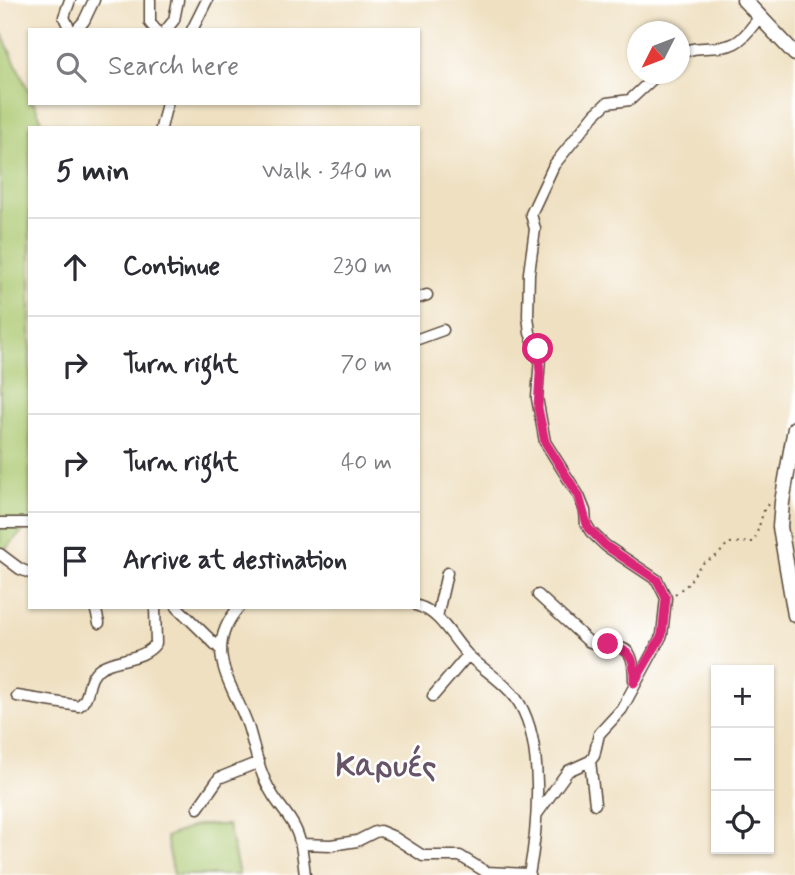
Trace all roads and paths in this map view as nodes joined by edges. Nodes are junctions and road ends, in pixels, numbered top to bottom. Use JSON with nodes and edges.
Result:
{"nodes":[{"id":1,"x":70,"y":0,"type":"edge"},
{"id":2,"x":94,"y":0,"type":"edge"},
{"id":3,"x":150,"y":0,"type":"edge"},
{"id":4,"x":178,"y":0,"type":"edge"},
{"id":5,"x":207,"y":0,"type":"edge"},
{"id":6,"x":744,"y":0,"type":"edge"},
{"id":7,"x":759,"y":18,"type":"junction"},
{"id":8,"x":69,"y":28,"type":"edge"},
{"id":9,"x":78,"y":28,"type":"edge"},
{"id":10,"x":154,"y":28,"type":"edge"},
{"id":11,"x":168,"y":28,"type":"edge"},
{"id":12,"x":193,"y":28,"type":"edge"},
{"id":13,"x":690,"y":49,"type":"edge"},
{"id":14,"x":795,"y":54,"type":"edge"},
{"id":15,"x":647,"y":84,"type":"edge"},
{"id":16,"x":167,"y":105,"type":"edge"},
{"id":17,"x":161,"y":126,"type":"edge"},
{"id":18,"x":443,"y":330,"type":"dead end"},
{"id":19,"x":420,"y":338,"type":"edge"},
{"id":20,"x":795,"y":428,"type":"edge"},
{"id":21,"x":784,"y":492,"type":"junction"},
{"id":22,"x":0,"y":523,"type":"edge"},
{"id":23,"x":28,"y":523,"type":"edge"},
{"id":24,"x":0,"y":554,"type":"edge"},
{"id":25,"x":28,"y":572,"type":"edge"},
{"id":26,"x":447,"y":573,"type":"dead end"},
{"id":27,"x":538,"y":595,"type":"dead end"},
{"id":28,"x":420,"y":607,"type":"edge"},
{"id":29,"x":96,"y":609,"type":"edge"},
{"id":30,"x":155,"y":609,"type":"edge"},
{"id":31,"x":179,"y":609,"type":"edge"},
{"id":32,"x":237,"y":609,"type":"edge"},
{"id":33,"x":664,"y":612,"type":"junction"},
{"id":34,"x":795,"y":615,"type":"edge"},
{"id":35,"x":437,"y":617,"type":"junction"},
{"id":36,"x":99,"y":623,"type":"dead end"},
{"id":37,"x":221,"y":650,"type":"junction"},
{"id":38,"x":468,"y":655,"type":"junction"},
{"id":39,"x":634,"y":683,"type":"junction"},
{"id":40,"x":17,"y":696,"type":"dead end"},
{"id":41,"x":433,"y":696,"type":"dead end"},
{"id":42,"x":590,"y":761,"type":"junction"},
{"id":43,"x":259,"y":762,"type":"junction"},
{"id":44,"x":595,"y":804,"type":"dead end"},
{"id":45,"x":198,"y":808,"type":"dead end"},
{"id":46,"x":537,"y":814,"type":"junction"},
{"id":47,"x":301,"y":844,"type":"junction"},
{"id":48,"x":305,"y":875,"type":"edge"},
{"id":49,"x":529,"y":875,"type":"edge"}],
"edges":[{"from":1,"to":8,"type":"street"},
{"from":2,"to":9,"type":"street"},
{"from":3,"to":10,"type":"street"},
{"from":4,"to":11,"type":"street"},
{"from":5,"to":12,"type":"street"},
{"from":6,"to":7,"type":"main road"},
{"from":7,"to":13,"type":"street"},
{"from":7,"to":14,"type":"main road"},
{"from":15,"to":33,"type":"street"},
{"from":16,"to":17,"type":"street"},
{"from":18,"to":19,"type":"street"},
{"from":20,"to":21,"type":"main road"},
{"from":21,"to":33,"type":"path"},
{"from":21,"to":34,"type":"main road"},
{"from":22,"to":23,"type":"street"},
{"from":24,"to":25,"type":"street"},
{"from":26,"to":35,"type":"street"},
{"from":27,"to":39,"type":"street"},
{"from":28,"to":35,"type":"street"},
{"from":29,"to":36,"type":"street"},
{"from":30,"to":40,"type":"street"},
{"from":31,"to":37,"type":"street"},
{"from":32,"to":37,"type":"street"},
{"from":33,"to":39,"type":"street"},
{"from":35,"to":38,"type":"street"},
{"from":37,"to":43,"type":"street"},
{"from":38,"to":41,"type":"street"},
{"from":38,"to":46,"type":"street"},
{"from":39,"to":42,"type":"street"},
{"from":42,"to":44,"type":"street"},
{"from":42,"to":46,"type":"street"},
{"from":43,"to":45,"type":"street"},
{"from":43,"to":47,"type":"street"},
{"from":46,"to":49,"type":"street"},
{"from":47,"to":48,"type":"street"},
{"from":47,"to":49,"type":"street"}]}
